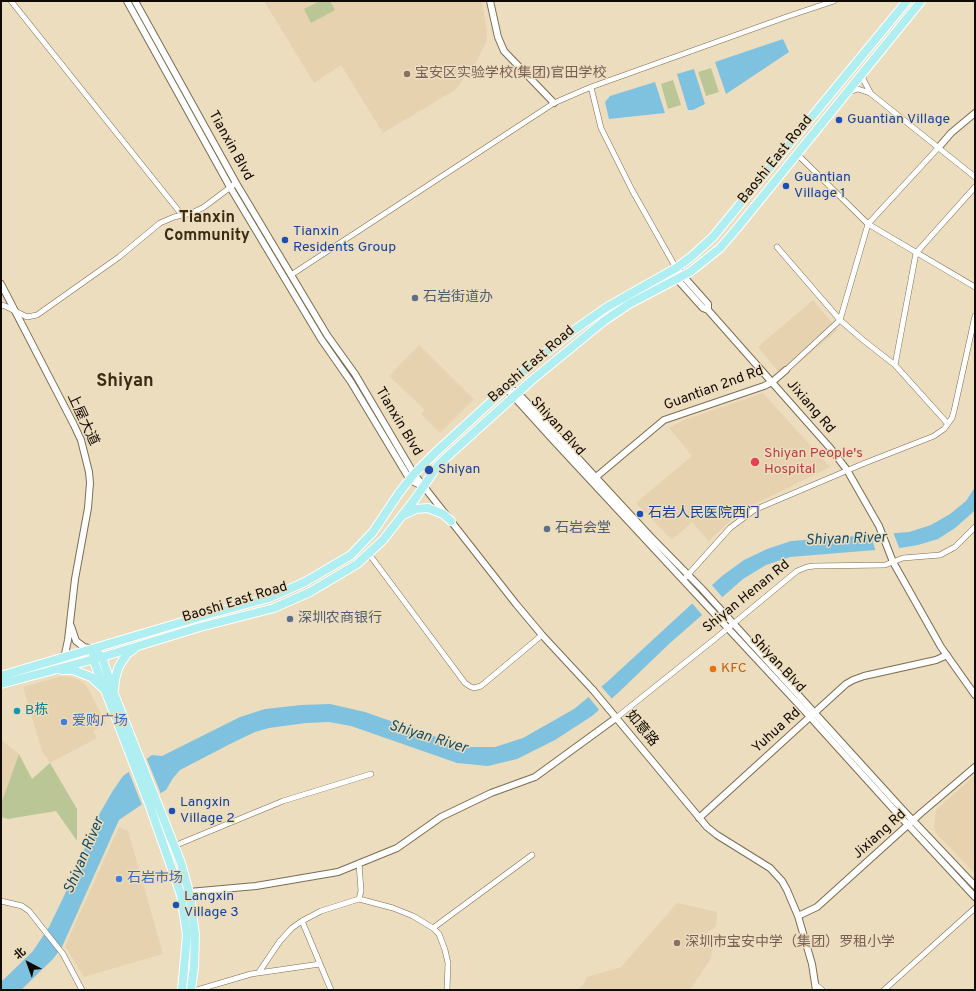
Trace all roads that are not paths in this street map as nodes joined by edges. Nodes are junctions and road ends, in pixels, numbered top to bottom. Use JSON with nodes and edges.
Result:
{"nodes":[{"id":1,"x":11,"y":1,"type":"edge"},
{"id":2,"x":127,"y":1,"type":"edge"},
{"id":3,"x":135,"y":1,"type":"edge"},
{"id":4,"x":490,"y":1,"type":"edge"},
{"id":5,"x":834,"y":1,"type":"edge"},
{"id":6,"x":907,"y":1,"type":"edge"},
{"id":7,"x":921,"y":1,"type":"edge"},
{"id":8,"x":865,"y":70,"type":"junction"},
{"id":9,"x":591,"y":87,"type":"junction"},
{"id":10,"x":870,"y":93,"type":"junction"},
{"id":11,"x":846,"y":94,"type":"junction"},
{"id":12,"x":554,"y":103,"type":"junction"},
{"id":13,"x":975,"y":113,"type":"edge"},
{"id":14,"x":939,"y":147,"type":"junction"},
{"id":15,"x":797,"y":154,"type":"junction"},
{"id":16,"x":975,"y":177,"type":"edge"},
{"id":17,"x":236,"y":182,"type":"junction"},
{"id":18,"x":230,"y":187,"type":"junction"},
{"id":19,"x":975,"y":187,"type":"edge"},
{"id":20,"x":182,"y":216,"type":"junction"},
{"id":21,"x":868,"y":224,"type":"junction"},
{"id":22,"x":777,"y":247,"type":"dead end"},
{"id":23,"x":916,"y":253,"type":"junction"},
{"id":24,"x":676,"y":268,"type":"junction"},
{"id":25,"x":291,"y":275,"type":"junction"},
{"id":26,"x":680,"y":278,"type":"junction"},
{"id":27,"x":1,"y":284,"type":"edge"},
{"id":28,"x":975,"y":287,"type":"edge"},
{"id":29,"x":1,"y":305,"type":"edge"},
{"id":30,"x":14,"y":310,"type":"junction"},
{"id":31,"x":975,"y":316,"type":"edge"},
{"id":32,"x":840,"y":320,"type":"junction"},
{"id":33,"x":895,"y":365,"type":"junction"},
{"id":34,"x":786,"y":370,"type":"joint"},
{"id":35,"x":772,"y":382,"type":"junction"},
{"id":36,"x":506,"y":388,"type":"junction"},
{"id":37,"x":516,"y":395,"type":"junction"},
{"id":38,"x":948,"y":424,"type":"junction"},
{"id":39,"x":847,"y":470,"type":"junction"},
{"id":40,"x":412,"y":477,"type":"junction"},
{"id":41,"x":596,"y":477,"type":"junction"},
{"id":42,"x":424,"y":486,"type":"junction"},
{"id":43,"x":401,"y":516,"type":"junction"},
{"id":44,"x":451,"y":521,"type":"junction"},
{"id":45,"x":975,"y":527,"type":"edge"},
{"id":46,"x":369,"y":554,"type":"junction"},
{"id":47,"x":893,"y":562,"type":"junction"},
{"id":48,"x":688,"y":575,"type":"junction"},
{"id":49,"x":683,"y":580,"type":"junction"},
{"id":50,"x":733,"y":624,"type":"junction"},
{"id":51,"x":70,"y":625,"type":"junction"},
{"id":52,"x":728,"y":628,"type":"junction"},
{"id":53,"x":542,"y":635,"type":"junction"},
{"id":54,"x":138,"y":646,"type":"junction"},
{"id":55,"x":94,"y":649,"type":"junction"},
{"id":56,"x":947,"y":655,"type":"junction"},
{"id":57,"x":102,"y":657,"type":"junction"},
{"id":58,"x":61,"y":658,"type":"junction"},
{"id":59,"x":93,"y":659,"type":"junction"},
{"id":60,"x":51,"y":669,"type":"junction"},
{"id":61,"x":1,"y":676,"type":"edge"},
{"id":62,"x":1,"y":684,"type":"edge"},
{"id":63,"x":105,"y":691,"type":"junction"},
{"id":64,"x":114,"y":694,"type":"junction"},
{"id":65,"x":975,"y":695,"type":"edge"},
{"id":66,"x":813,"y":715,"type":"junction"},
{"id":67,"x":616,"y":718,"type":"junction"},
{"id":68,"x":134,"y":755,"type":"junction"},
{"id":69,"x":975,"y":767,"type":"edge"},
{"id":70,"x":371,"y":774,"type":"dead end"},
{"id":71,"x":152,"y":799,"type":"junction"},
{"id":72,"x":699,"y":818,"type":"junction"},
{"id":73,"x":913,"y":820,"type":"junction"},
{"id":74,"x":908,"y":825,"type":"junction"},
{"id":75,"x":174,"y":846,"type":"junction"},
{"id":76,"x":532,"y":855,"type":"dead end"},
{"id":77,"x":360,"y":863,"type":"junction"},
{"id":78,"x":975,"y":886,"type":"edge"},
{"id":79,"x":189,"y":892,"type":"junction"},
{"id":80,"x":975,"y":897,"type":"edge"},
{"id":81,"x":359,"y":899,"type":"junction"},
{"id":82,"x":1,"y":901,"type":"edge"},
{"id":83,"x":975,"y":908,"type":"edge"},
{"id":84,"x":798,"y":916,"type":"junction"},
{"id":85,"x":302,"y":921,"type":"junction"},
{"id":86,"x":433,"y":928,"type":"junction"},
{"id":87,"x":320,"y":964,"type":"junction"},
{"id":88,"x":259,"y":972,"type":"junction"},
{"id":89,"x":816,"y":987,"type":"edge"},
{"id":90,"x":82,"y":990,"type":"edge"},
{"id":91,"x":182,"y":990,"type":"edge"},
{"id":92,"x":191,"y":990,"type":"edge"},
{"id":93,"x":197,"y":990,"type":"edge"},
{"id":94,"x":331,"y":990,"type":"edge"},
{"id":95,"x":447,"y":990,"type":"edge"},
{"id":96,"x":822,"y":990,"type":"edge"},
{"id":97,"x":884,"y":990,"type":"edge"}],
"edges":[{"from":1,"to":20,"type":"street"},
{"from":2,"to":18,"type":"street","name":"Tianxin Blvd"},
{"from":3,"to":17,"type":"street","name":"Tianxin Blvd"},
{"from":4,"to":12,"type":"street"},
{"from":5,"to":9,"type":"street"},
{"from":6,"to":24,"type":"main road","name":"Baoshi East Road"},
{"from":7,"to":8,"type":"main road","name":"Baoshi East Road"},
{"from":8,"to":10,"type":"street"},
{"from":8,"to":11,"type":"main road","name":"Baoshi East Road"},
{"from":9,"to":12,"type":"street"},
{"from":9,"to":24,"type":"street"},
{"from":10,"to":11,"type":"street"},
{"from":10,"to":14,"type":"street"},
{"from":11,"to":15,"type":"main road","name":"Baoshi East Road"},
{"from":12,"to":25,"type":"street"},
{"from":13,"to":14,"type":"street"},
{"from":14,"to":16,"type":"street"},
{"from":14,"to":21,"type":"street"},
{"from":15,"to":21,"type":"street"},
{"from":15,"to":26,"type":"main road","name":"Baoshi East Road"},
{"from":17,"to":18,"type":"street"},
{"from":17,"to":25,"type":"street","name":"Tianxin Blvd"},
{"from":18,"to":20,"type":"street"},
{"from":18,"to":40,"type":"street","name":"Tianxin Blvd"},
{"from":19,"to":23,"type":"street"},
{"from":20,"to":30,"type":"street"},
{"from":21,"to":23,"type":"street"},
{"from":21,"to":32,"type":"street"},
{"from":22,"to":32,"type":"street"},
{"from":23,"to":28,"type":"street"},
{"from":23,"to":33,"type":"street"},
{"from":24,"to":26,"type":"street"},
{"from":24,"to":36,"type":"main road","name":"Baoshi East Road"},
{"from":25,"to":40,"type":"street","name":"Tianxin Blvd"},
{"from":26,"to":35,"type":"street","name":"Jixiang Rd"},
{"from":26,"to":37,"type":"main road","name":"Baoshi East Road"},
{"from":27,"to":30,"type":"street","name":"上屋大道"},
{"from":29,"to":30,"type":"street"},
{"from":30,"to":51,"type":"street","name":"上屋大道"},
{"from":31,"to":38,"type":"street"},
{"from":32,"to":33,"type":"street"},
{"from":32,"to":34,"type":"street"},
{"from":33,"to":38,"type":"street"},
{"from":34,"to":35,"type":"street","name":"Guantian 2nd Rd"},
{"from":35,"to":39,"type":"street","name":"Jixiang Rd"},
{"from":35,"to":41,"type":"street","name":"Guantian 2nd Rd"},
{"from":36,"to":37,"type":"street","name":"Shiyan Blvd"},
{"from":36,"to":40,"type":"main road","name":"Baoshi East Road"},
{"from":37,"to":41,"type":"street","name":"Shiyan Blvd"},
{"from":37,"to":42,"type":"main road","name":"Baoshi East Road"},
{"from":37,"to":49,"type":"street","name":"Shiyan Blvd"},
{"from":38,"to":39,"type":"street"},
{"from":39,"to":47,"type":"street","name":"Jixiang Rd"},
{"from":39,"to":48,"type":"street"},
{"from":40,"to":42,"type":"street","name":"Tianxin Blvd"},
{"from":40,"to":55,"type":"main road","name":"Baoshi East Road"},
{"from":41,"to":48,"type":"street","name":"Shiyan Blvd"},
{"from":42,"to":43,"type":"main road","name":"Baoshi East Road"},
{"from":42,"to":44,"type":"street","name":"如意路"},
{"from":43,"to":44,"type":"main road"},
{"from":43,"to":46,"type":"main road","name":"Baoshi East Road"},
{"from":44,"to":53,"type":"street","name":"如意路"},
{"from":45,"to":47,"type":"street","name":"Shiyan Henan Rd"},
{"from":46,"to":53,"type":"street"},
{"from":46,"to":54,"type":"main road","name":"Baoshi East Road"},
{"from":47,"to":50,"type":"street","name":"Shiyan Henan Rd"},
{"from":47,"to":56,"type":"street","name":"Jixiang Rd"},
{"from":48,"to":49,"type":"street"},
{"from":48,"to":50,"type":"street","name":"Shiyan Blvd"},
{"from":49,"to":52,"type":"street","name":"Shiyan Blvd"},
{"from":50,"to":52,"type":"street","name":"Shiyan Henan Rd"},
{"from":50,"to":66,"type":"street","name":"Shiyan Blvd"},
{"from":51,"to":55,"type":"street"},
{"from":51,"to":58,"type":"street","name":"上屋大道"},
{"from":52,"to":66,"type":"street","name":"Shiyan Blvd"},
{"from":52,"to":67,"type":"street","name":"Shiyan Henan Rd"},
{"from":53,"to":67,"type":"street","name":"如意路","bridge":true},
{"from":54,"to":57,"type":"main road","name":"Baoshi East Road"},
{"from":54,"to":64,"type":"main road"},
{"from":55,"to":57,"type":"main road"},
{"from":55,"to":58,"type":"main road","name":"Baoshi East Road"},
{"from":55,"to":59,"type":"main road"},
{"from":56,"to":65,"type":"street","name":"Jixiang Rd"},
{"from":56,"to":66,"type":"street","name":"Yuhua Rd"},
{"from":57,"to":59,"type":"main road","name":"Baoshi East Road"},
{"from":57,"to":64,"type":"main road"},
{"from":58,"to":61,"type":"main road","name":"Baoshi East Road"},
{"from":59,"to":60,"type":"main road","name":"Baoshi East Road"},
{"from":59,"to":63,"type":"main road"},
{"from":60,"to":62,"type":"main road","name":"Baoshi East Road"},
{"from":60,"to":63,"type":"main road"},
{"from":63,"to":68,"type":"main road"},
{"from":64,"to":68,"type":"main road"},
{"from":66,"to":72,"type":"street","name":"Yuhua Rd"},
{"from":66,"to":73,"type":"street","name":"Shiyan Blvd"},
{"from":66,"to":74,"type":"street","name":"Shiyan Blvd"},
{"from":67,"to":72,"type":"street","name":"如意路"},
{"from":67,"to":77,"type":"street"},
{"from":68,"to":71,"type":"main road"},
{"from":69,"to":73,"type":"street","name":"Jixiang Rd"},
{"from":70,"to":75,"type":"street"},
{"from":71,"to":75,"type":"main road"},
{"from":71,"to":91,"type":"main road"},
{"from":72,"to":84,"type":"street","name":"如意路"},
{"from":73,"to":74,"type":"street","name":"Jixiang Rd"},
{"from":73,"to":78,"type":"street","name":"Shiyan Blvd"},
{"from":74,"to":80,"type":"street","name":"Shiyan Blvd"},
{"from":74,"to":84,"type":"street","name":"Jixiang Rd"},
{"from":75,"to":79,"type":"main road"},
{"from":76,"to":86,"type":"street"},
{"from":77,"to":79,"type":"street"},
{"from":77,"to":81,"type":"street"},
{"from":79,"to":92,"type":"main road"},
{"from":81,"to":85,"type":"street"},
{"from":81,"to":86,"type":"street"},
{"from":82,"to":90,"type":"street"},
{"from":83,"to":97,"type":"street"},
{"from":84,"to":89,"type":"street","name":"如意路"},
{"from":85,"to":87,"type":"street"},
{"from":85,"to":88,"type":"street"},
{"from":86,"to":95,"type":"street"},
{"from":87,"to":88,"type":"street"},
{"from":87,"to":94,"type":"street"},
{"from":88,"to":93,"type":"street"},
{"from":89,"to":96,"type":"street"}]}
